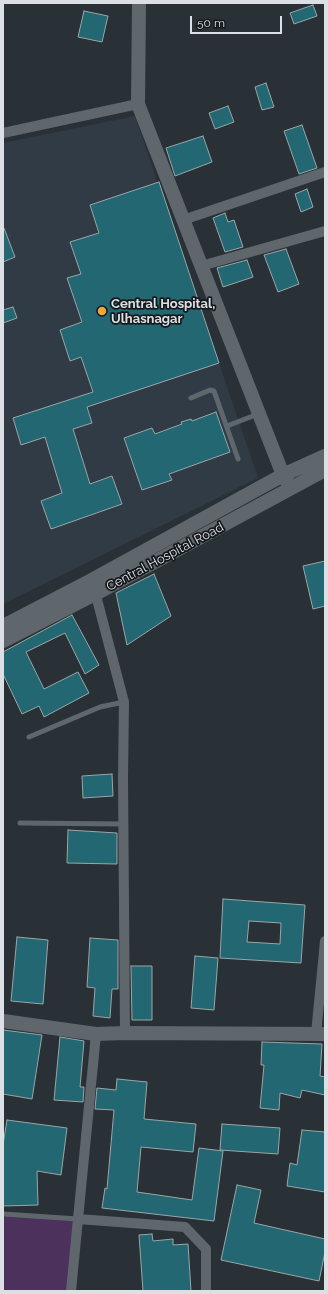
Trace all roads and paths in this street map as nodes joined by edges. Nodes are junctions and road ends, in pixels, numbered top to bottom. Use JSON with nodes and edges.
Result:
{"nodes":[{"id":1,"x":139,"y":3,"type":"edge"},
{"id":2,"x":138,"y":104,"type":"junction"},
{"id":3,"x":3,"y":133,"type":"edge"},
{"id":4,"x":325,"y":172,"type":"edge"},
{"id":5,"x":183,"y":220,"type":"junction"},
{"id":6,"x":325,"y":231,"type":"edge"},
{"id":7,"x":201,"y":266,"type":"junction"},
{"id":8,"x":191,"y":398,"type":"dead end"},
{"id":9,"x":258,"y":414,"type":"junction"},
{"id":10,"x":227,"y":426,"type":"junction"},
{"id":11,"x":325,"y":456,"type":"edge"},
{"id":12,"x":238,"y":459,"type":"dead end"},
{"id":13,"x":325,"y":470,"type":"edge"},
{"id":14,"x":283,"y":475,"type":"junction"},
{"id":15,"x":291,"y":488,"type":"junction"},
{"id":16,"x":90,"y":581,"type":"junction"},
{"id":17,"x":97,"y":594,"type":"junction"},
{"id":18,"x":3,"y":626,"type":"edge"},
{"id":19,"x":3,"y":641,"type":"edge"},
{"id":20,"x":124,"y":702,"type":"junction"},
{"id":21,"x":30,"y":737,"type":"dead end"},
{"id":22,"x":20,"y":823,"type":"dead end"},
{"id":23,"x":123,"y":824,"type":"junction"},
{"id":24,"x":325,"y":941,"type":"edge"},
{"id":25,"x":3,"y":1021,"type":"edge"},
{"id":26,"x":125,"y":1033,"type":"junction"},
{"id":27,"x":96,"y":1034,"type":"junction"},
{"id":28,"x":320,"y":1034,"type":"edge"},
{"id":29,"x":3,"y":1214,"type":"edge"},
{"id":30,"x":78,"y":1219,"type":"junction"},
{"id":31,"x":71,"y":1291,"type":"edge"},
{"id":32,"x":206,"y":1291,"type":"edge"}],
"edges":[{"from":1,"to":2,"type":"street"},
{"from":2,"to":3,"type":"street"},
{"from":2,"to":5,"type":"street"},
{"from":4,"to":5,"type":"street"},
{"from":5,"to":7,"type":"street"},
{"from":6,"to":7,"type":"street"},
{"from":7,"to":9,"type":"street"},
{"from":8,"to":10,"type":"lane"},
{"from":9,"to":10,"type":"lane"},
{"from":9,"to":14,"type":"street"},
{"from":10,"to":12,"type":"lane"},
{"from":11,"to":14,"type":"street","name":"Central Hospital Road"},
{"from":13,"to":15,"type":"street","name":"Central Hospital Road"},
{"from":14,"to":15,"type":"street"},
{"from":14,"to":16,"type":"street","name":"Central Hospital Road"},
{"from":15,"to":17,"type":"street","name":"Central Hospital Road"},
{"from":16,"to":17,"type":"street"},
{"from":16,"to":18,"type":"street","name":"Central Hospital Road"},
{"from":17,"to":19,"type":"street","name":"Central Hospital Road"},
{"from":17,"to":20,"type":"street"},
{"from":20,"to":21,"type":"lane"},
{"from":20,"to":23,"type":"street"},
{"from":22,"to":23,"type":"lane"},
{"from":23,"to":26,"type":"street"},
{"from":24,"to":28,"type":"street"},
{"from":25,"to":27,"type":"street"},
{"from":26,"to":27,"type":"street"},
{"from":26,"to":28,"type":"street"},
{"from":27,"to":30,"type":"street"},
{"from":29,"to":30,"type":"lane"},
{"from":30,"to":31,"type":"street"},
{"from":30,"to":32,"type":"street"}]}
